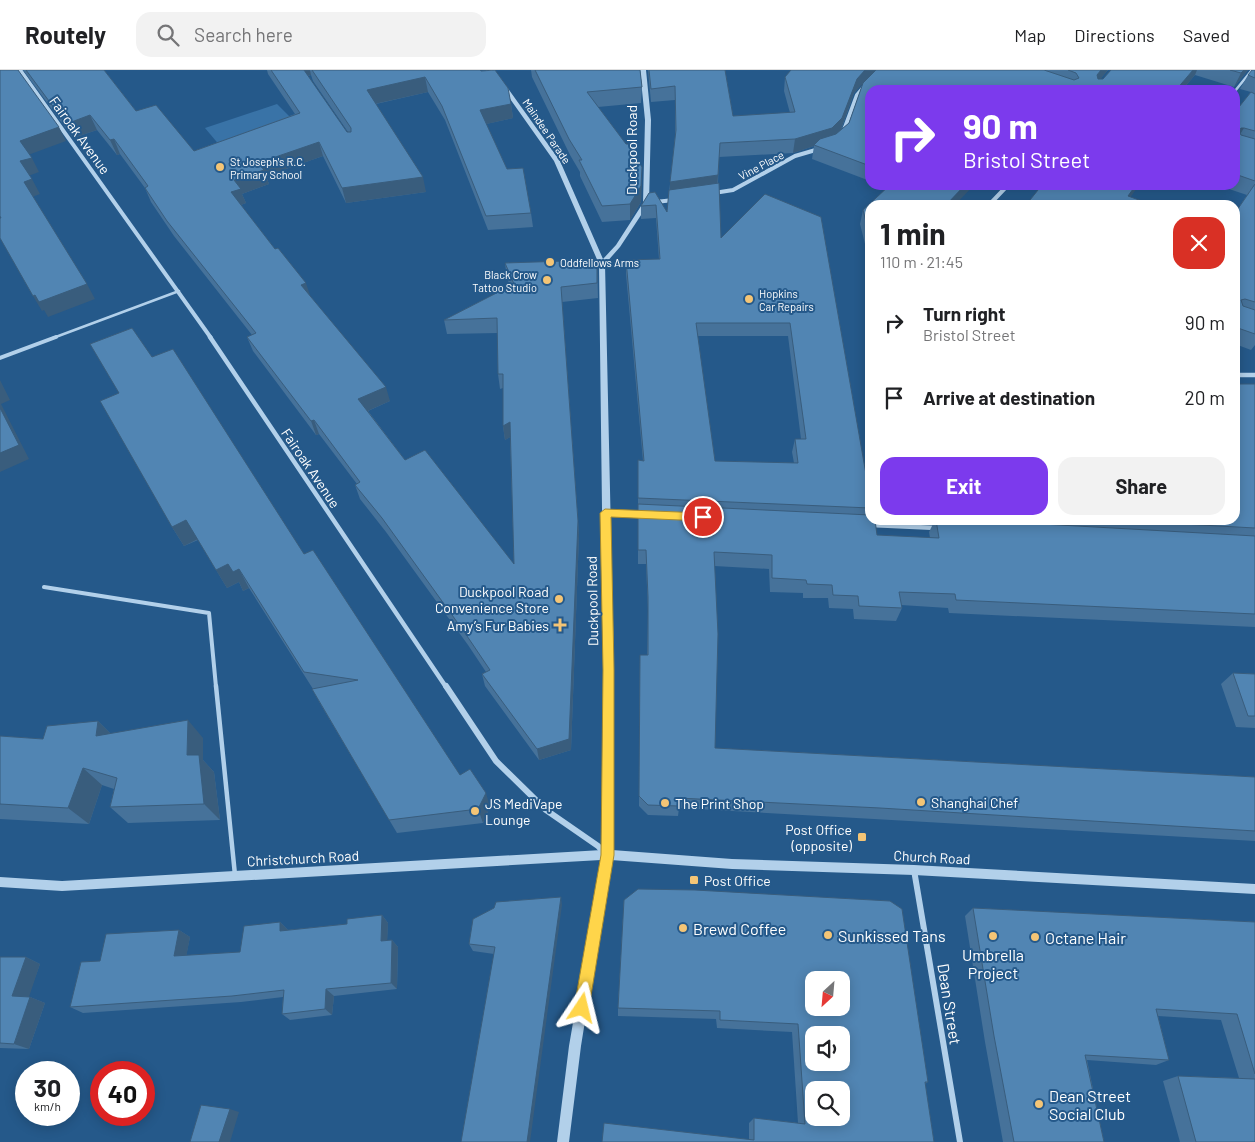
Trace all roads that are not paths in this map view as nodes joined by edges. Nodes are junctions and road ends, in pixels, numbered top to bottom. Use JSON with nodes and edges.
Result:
{"nodes":[{"id":1,"x":20,"y":70,"type":"edge"},
{"id":2,"x":490,"y":70,"type":"edge"},
{"id":3,"x":643,"y":70,"type":"edge"},
{"id":4,"x":1252,"y":70,"type":"edge"},
{"id":5,"x":869,"y":82,"type":"edge"},
{"id":6,"x":866,"y":85,"type":"edge"},
{"id":7,"x":1240,"y":85,"type":"edge"},
{"id":8,"x":865,"y":86,"type":"edge"},
{"id":9,"x":842,"y":134,"type":"edge"},
{"id":10,"x":822,"y":148,"type":"edge"},
{"id":11,"x":1003,"y":190,"type":"edge"},
{"id":12,"x":706,"y":195,"type":"edge"},
{"id":13,"x":678,"y":200,"type":"edge"},
{"id":14,"x":994,"y":200,"type":"edge"},
{"id":15,"x":646,"y":203,"type":"junction"},
{"id":16,"x":602,"y":264,"type":"junction"},
{"id":17,"x":179,"y":291,"type":"junction"},
{"id":18,"x":0,"y":358,"type":"edge"},
{"id":19,"x":1255,"y":375,"type":"edge"},
{"id":20,"x":1240,"y":376,"type":"edge"},
{"id":21,"x":605,"y":513,"type":"junction"},
{"id":22,"x":644,"y":515,"type":"edge"},
{"id":23,"x":869,"y":525,"type":"edge"},
{"id":24,"x":898,"y":526,"type":"joint"},
{"id":25,"x":948,"y":529,"type":"edge"},
{"id":26,"x":44,"y":587,"type":"dead end"},
{"id":27,"x":607,"y":855,"type":"junction"},
{"id":28,"x":914,"y":870,"type":"junction"},
{"id":29,"x":234,"y":875,"type":"junction"},
{"id":30,"x":0,"y":882,"type":"edge"},
{"id":31,"x":1255,"y":889,"type":"edge"},
{"id":32,"x":563,"y":1142,"type":"edge"},
{"id":33,"x":960,"y":1142,"type":"edge"}],
"edges":[{"from":1,"to":17,"type":"street","name":"Fairoak Avenue"},
{"from":2,"to":16,"type":"street","name":"Maindee Parade"},
{"from":3,"to":15,"type":"street","name":"Duckpool Road"},
{"from":4,"to":7,"type":"lane"},
{"from":5,"to":6,"type":"street"},
{"from":8,"to":9,"type":"street"},
{"from":10,"to":12,"type":"street","name":"Vine Place"},
{"from":11,"to":14,"type":"street"},
{"from":13,"to":15,"type":"street"},
{"from":15,"to":16,"type":"street","name":"Duckpool Road"},
{"from":16,"to":21,"type":"street","name":"Duckpool Road"},
{"from":17,"to":18,"type":"lane"},
{"from":17,"to":27,"type":"street","name":"Fairoak Avenue"},
{"from":19,"to":20,"type":"street"},
{"from":21,"to":22,"type":"street"},
{"from":21,"to":27,"type":"street","name":"Duckpool Road"},
{"from":23,"to":24,"type":"street"},
{"from":24,"to":25,"type":"street"},
{"from":26,"to":29,"type":"lane"},
{"from":27,"to":28,"type":"street","name":"Church Road"},
{"from":27,"to":29,"type":"street","name":"Christchurch Road"},
{"from":27,"to":32,"type":"street","name":"Duckpool Road"},
{"from":28,"to":31,"type":"street","name":"Church Road"},
{"from":28,"to":33,"type":"street","name":"Dean Street"},
{"from":29,"to":30,"type":"street","name":"Christchurch Road"}]}
